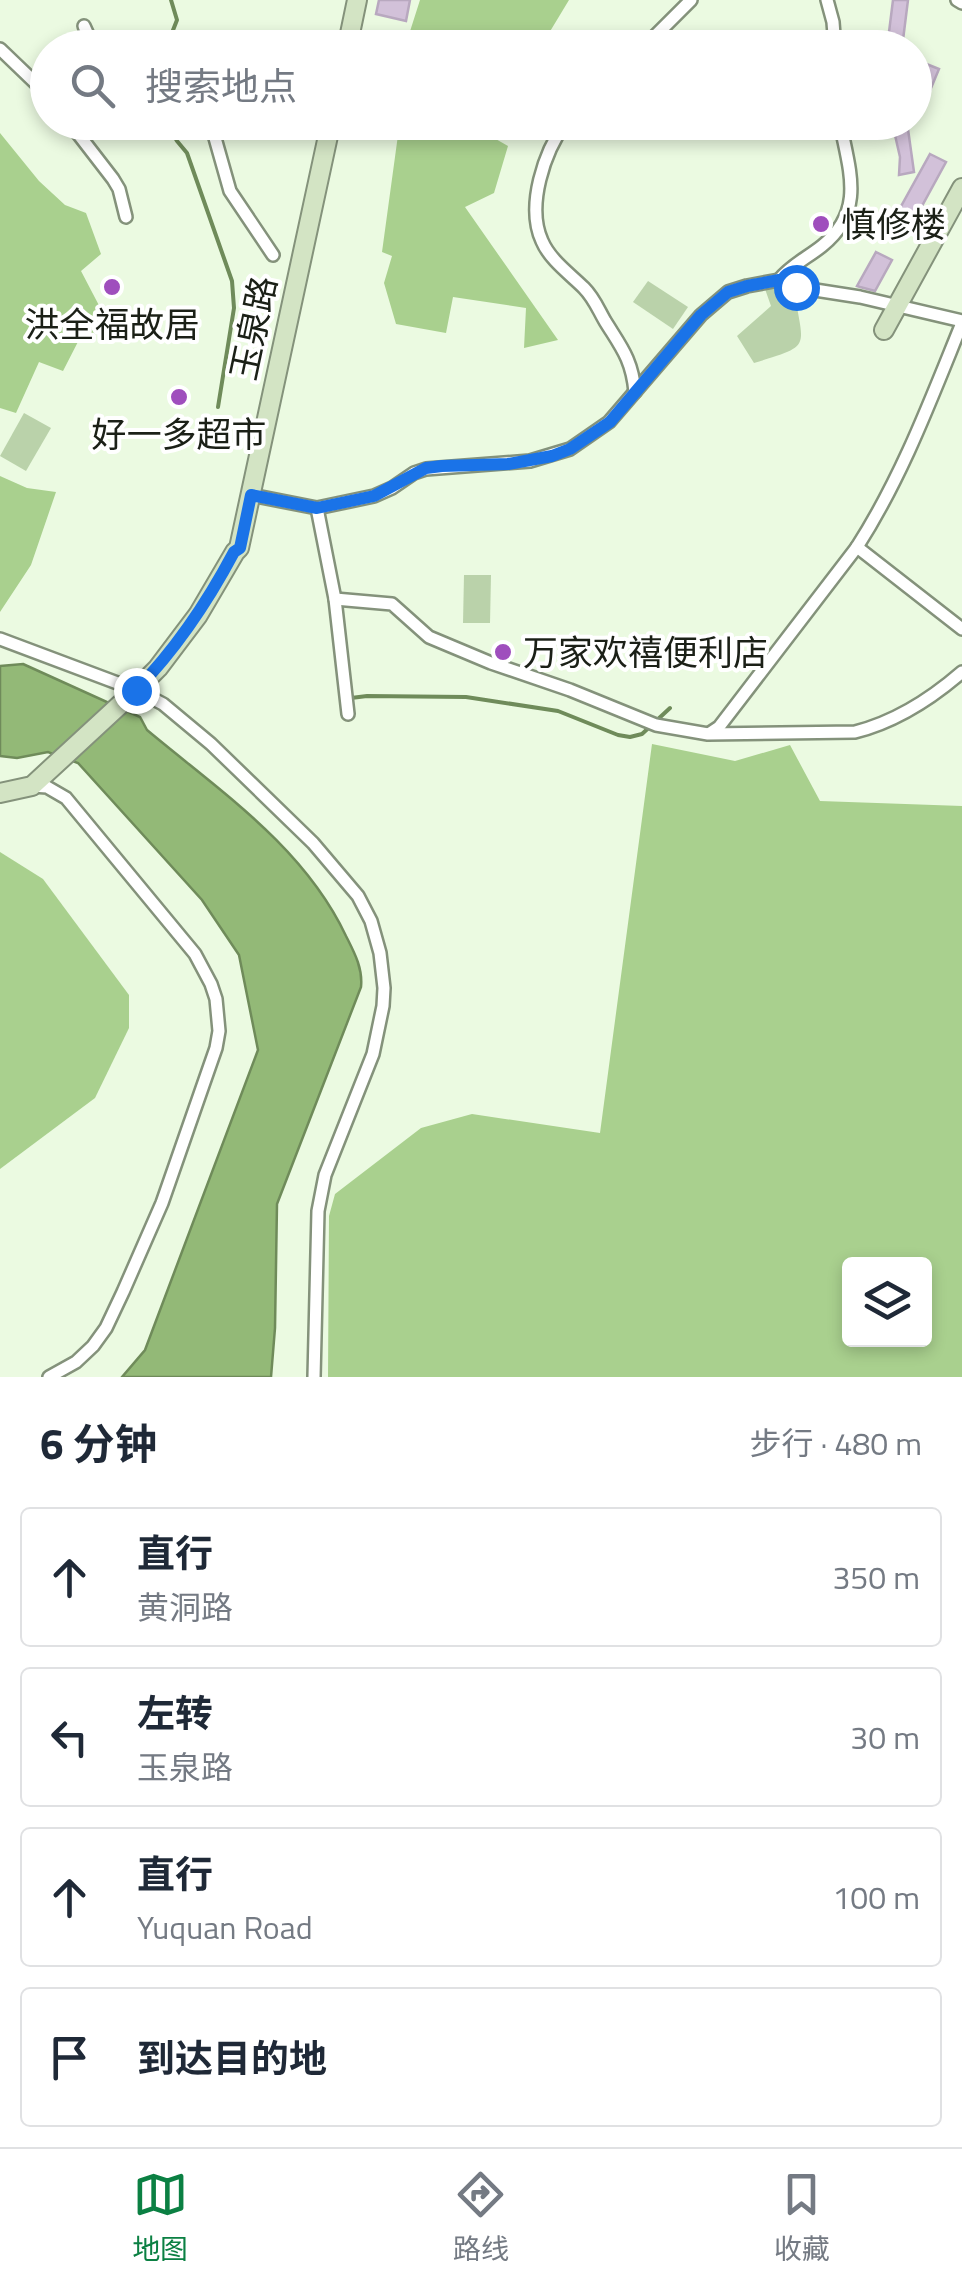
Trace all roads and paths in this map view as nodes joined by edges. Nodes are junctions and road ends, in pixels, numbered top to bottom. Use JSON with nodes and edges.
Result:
{"nodes":[{"id":1,"x":357,"y":0,"type":"edge"},
{"id":2,"x":691,"y":0,"type":"edge"},
{"id":3,"x":827,"y":0,"type":"edge"},
{"id":4,"x":84,"y":26,"type":"dead end"},
{"id":5,"x":86,"y":30,"type":"edge"},
{"id":6,"x":351,"y":30,"type":"edge"},
{"id":7,"x":661,"y":30,"type":"edge"},
{"id":8,"x":834,"y":30,"type":"edge"},
{"id":9,"x":0,"y":49,"type":"edge"},
{"id":10,"x":30,"y":78,"type":"edge"},
{"id":11,"x":84,"y":140,"type":"edge"},
{"id":12,"x":215,"y":140,"type":"edge"},
{"id":13,"x":327,"y":140,"type":"edge"},
{"id":14,"x":554,"y":140,"type":"edge"},
{"id":15,"x":844,"y":140,"type":"edge"},
{"id":16,"x":962,"y":188,"type":"edge"},
{"id":17,"x":126,"y":218,"type":"dead end"},
{"id":18,"x":273,"y":255,"type":"dead end"},
{"id":19,"x":779,"y":280,"type":"junction"},
{"id":20,"x":962,"y":322,"type":"edge"},
{"id":21,"x":884,"y":330,"type":"dead end"},
{"id":22,"x":634,"y":392,"type":"junction"},
{"id":23,"x":251,"y":495,"type":"junction"},
{"id":24,"x":317,"y":508,"type":"junction"},
{"id":25,"x":857,"y":547,"type":"junction"},
{"id":26,"x":335,"y":600,"type":"junction"},
{"id":27,"x":962,"y":629,"type":"edge"},
{"id":28,"x":0,"y":639,"type":"edge"},
{"id":29,"x":962,"y":672,"type":"edge"},
{"id":30,"x":136,"y":690,"type":"junction"},
{"id":31,"x":348,"y":714,"type":"dead end"},
{"id":32,"x":708,"y":734,"type":"junction"},
{"id":33,"x":32,"y":786,"type":"junction"},
{"id":34,"x":0,"y":792,"type":"edge"},
{"id":35,"x":49,"y":1377,"type":"edge"},
{"id":36,"x":314,"y":1377,"type":"edge"}],
"edges":[{"from":1,"to":6,"type":"street"},
{"from":2,"to":7,"type":"street"},
{"from":3,"to":8,"type":"street"},
{"from":4,"to":5,"type":"street"},
{"from":9,"to":10,"type":"street"},
{"from":11,"to":17,"type":"street"},
{"from":12,"to":18,"type":"street"},
{"from":13,"to":23,"type":"street","name":"玉泉路"},
{"from":14,"to":22,"type":"street"},
{"from":15,"to":19,"type":"street"},
{"from":16,"to":21,"type":"street"},
{"from":19,"to":20,"type":"street"},
{"from":19,"to":22,"type":"street"},
{"from":20,"to":25,"type":"street"},
{"from":22,"to":24,"type":"street"},
{"from":23,"to":24,"type":"street"},
{"from":23,"to":30,"type":"street","name":"玉泉路"},
{"from":24,"to":26,"type":"street"},
{"from":25,"to":27,"type":"street"},
{"from":25,"to":32,"type":"street"},
{"from":26,"to":31,"type":"street"},
{"from":26,"to":32,"type":"street"},
{"from":28,"to":30,"type":"street"},
{"from":29,"to":32,"type":"street"},
{"from":30,"to":33,"type":"street","name":"玉泉路"},
{"from":30,"to":36,"type":"street"},
{"from":33,"to":34,"type":"street"},
{"from":33,"to":35,"type":"street"}]}
